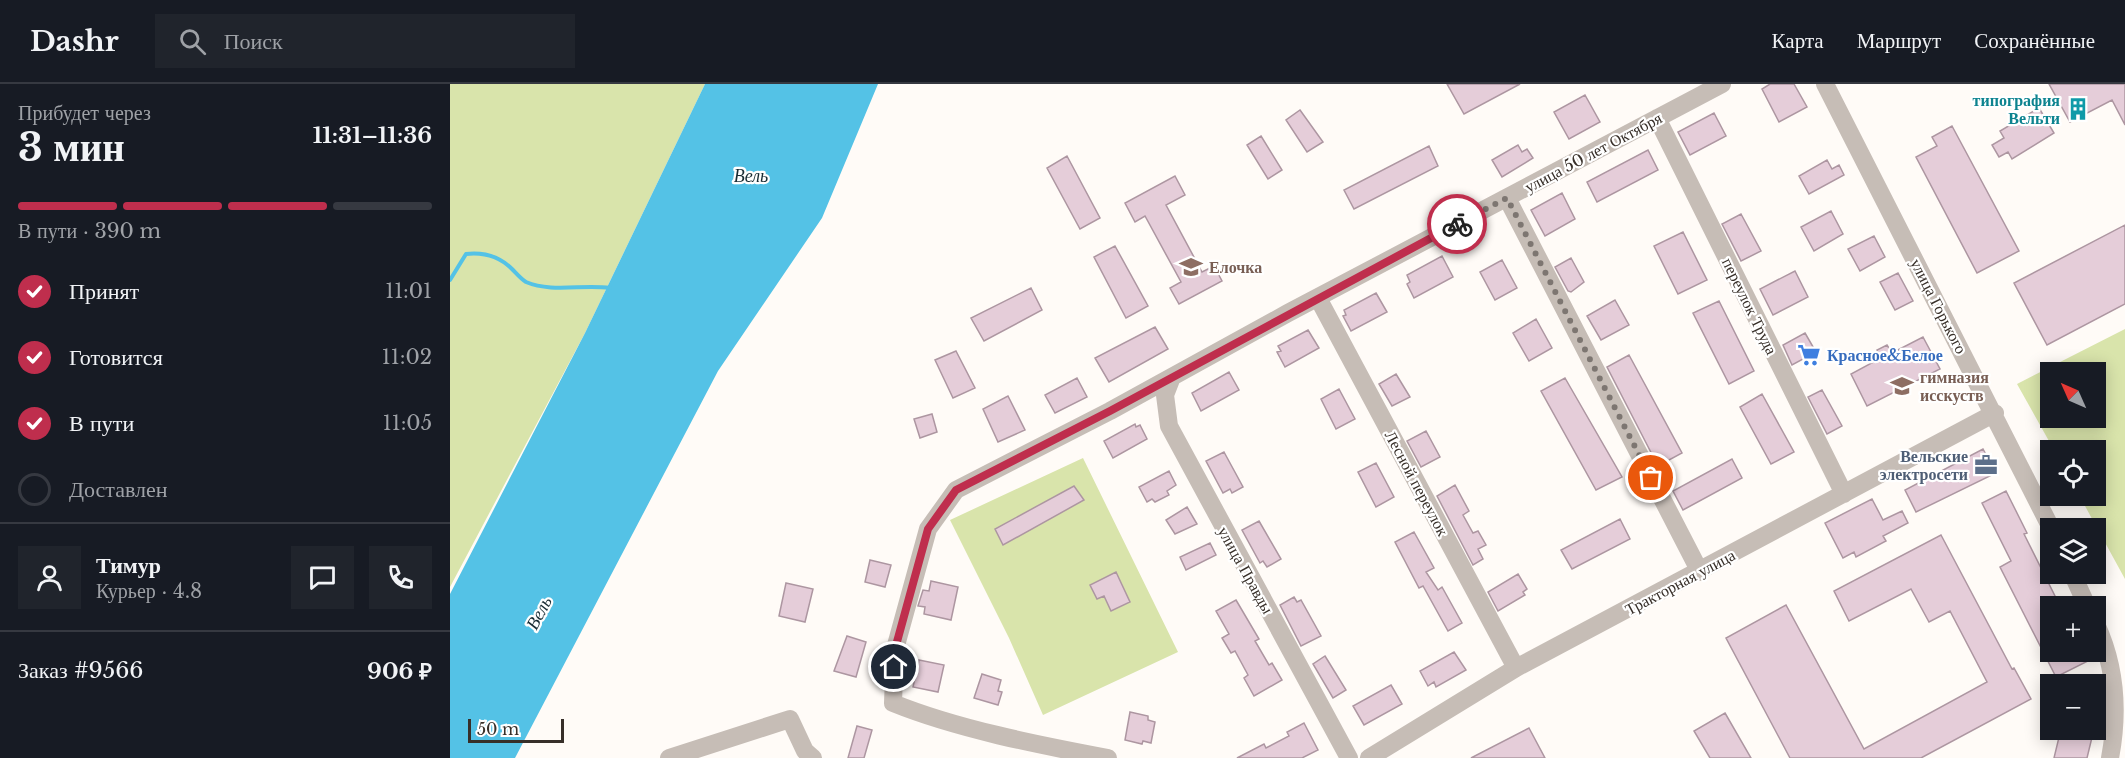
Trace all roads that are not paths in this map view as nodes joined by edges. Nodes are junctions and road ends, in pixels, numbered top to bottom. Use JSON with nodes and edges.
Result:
{"nodes":[{"id":1,"x":1722,"y":84,"type":"edge"},
{"id":2,"x":1825,"y":84,"type":"edge"},
{"id":3,"x":1657,"y":118,"type":"junction"},
{"id":4,"x":1507,"y":198,"type":"junction"},
{"id":5,"x":1318,"y":298,"type":"junction"},
{"id":6,"x":1172,"y":377,"type":"junction"},
{"id":7,"x":1995,"y":414,"type":"junction"},
{"id":8,"x":1844,"y":494,"type":"junction"},
{"id":9,"x":2046,"y":518,"type":"edge"},
{"id":10,"x":1700,"y":572,"type":"junction"},
{"id":11,"x":2106,"y":646,"type":"edge"},
{"id":12,"x":1516,"y":668,"type":"junction"},
{"id":13,"x":669,"y":758,"type":"edge"},
{"id":14,"x":813,"y":758,"type":"edge"},
{"id":15,"x":1108,"y":758,"type":"edge"},
{"id":16,"x":1349,"y":758,"type":"edge"},
{"id":17,"x":1369,"y":758,"type":"edge"},
{"id":18,"x":2110,"y":758,"type":"edge"}],
"edges":[{"from":1,"to":3,"type":"street","name":"улица 50 лет Октября"},
{"from":2,"to":7,"type":"street","name":"улица Горького"},
{"from":3,"to":4,"type":"street","name":"улица 50 лет Октября"},
{"from":3,"to":8,"type":"street","name":"переулок Труда"},
{"from":4,"to":5,"type":"street","name":"улица 50 лет Октября"},
{"from":4,"to":10,"type":"street"},
{"from":5,"to":6,"type":"street","name":"улица 50 лет Октября"},
{"from":5,"to":12,"type":"street","name":"Лесной переулок"},
{"from":6,"to":15,"type":"street","name":"улица 50 лет Октября"},
{"from":6,"to":16,"type":"street","name":"улица Правды"},
{"from":7,"to":8,"type":"street","name":"Тракторная улица"},
{"from":7,"to":9,"type":"street","name":"улица Горького"},
{"from":8,"to":10,"type":"street","name":"Тракторная улица"},
{"from":10,"to":12,"type":"street","name":"Тракторная улица"},
{"from":11,"to":18,"type":"street"},
{"from":12,"to":17,"type":"street","name":"Тракторная улица"},
{"from":13,"to":14,"type":"street"}]}
